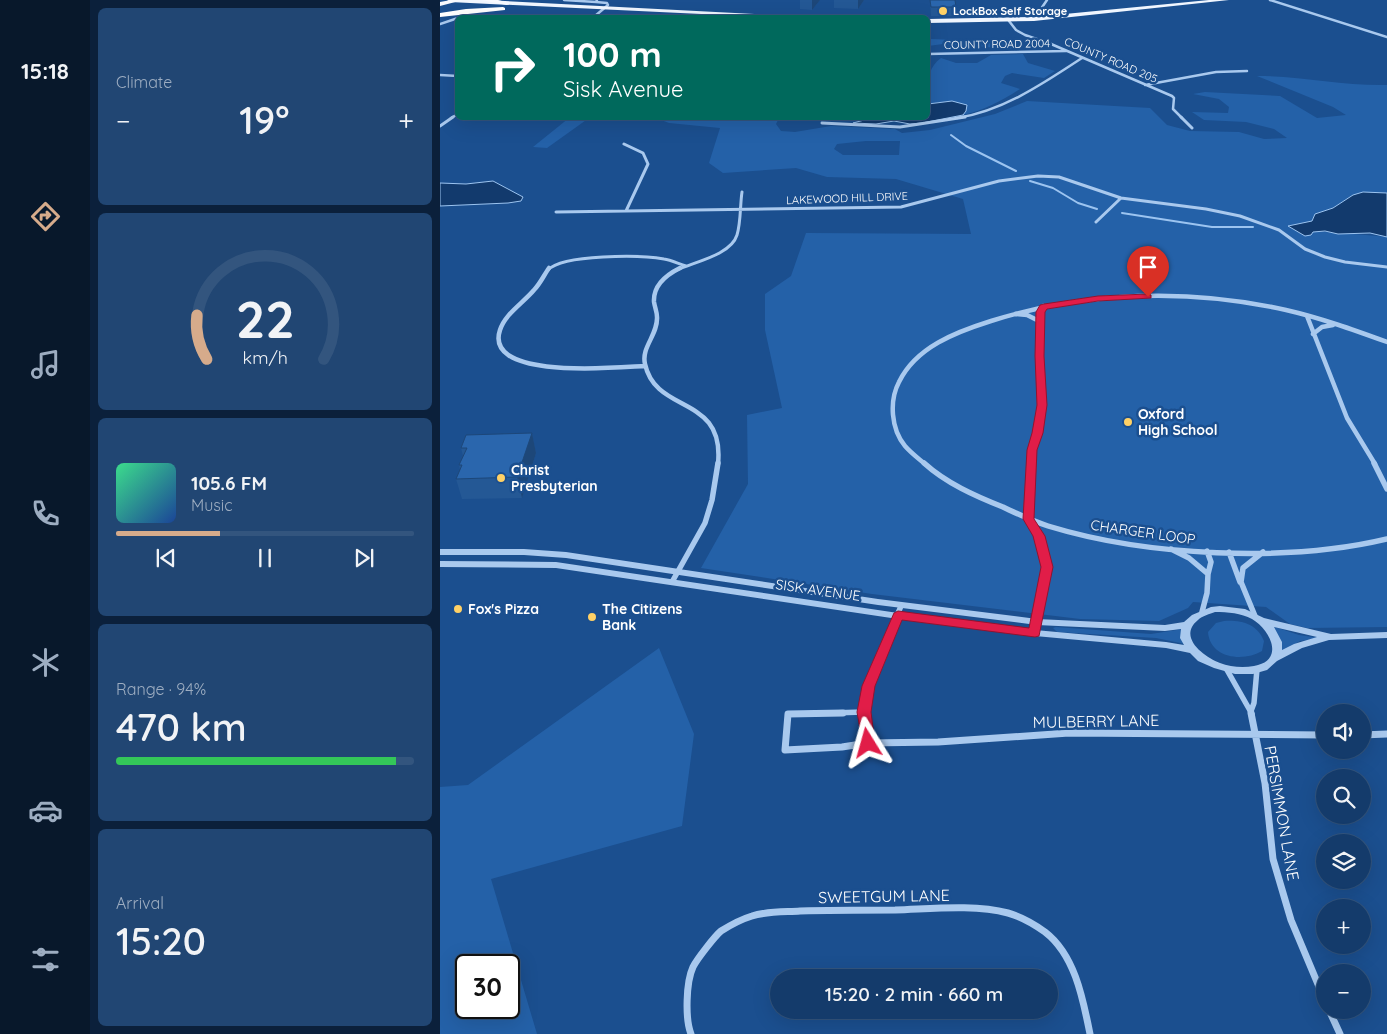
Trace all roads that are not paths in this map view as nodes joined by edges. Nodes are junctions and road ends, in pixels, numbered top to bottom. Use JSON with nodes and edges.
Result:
{"nodes":[{"id":1,"x":450,"y":0,"type":"edge"},
{"id":2,"x":484,"y":0,"type":"edge"},
{"id":3,"x":564,"y":0,"type":"edge"},
{"id":4,"x":1047,"y":0,"type":"edge"},
{"id":5,"x":1226,"y":0,"type":"edge"},
{"id":6,"x":1270,"y":0,"type":"edge"},
{"id":7,"x":597,"y":1,"type":"edge"},
{"id":8,"x":460,"y":2,"type":"edge"},
{"id":9,"x":440,"y":4,"type":"edge"},
{"id":10,"x":505,"y":6,"type":"junction"},
{"id":11,"x":605,"y":8,"type":"junction"},
{"id":12,"x":598,"y":14,"type":"junction"},
{"id":13,"x":440,"y":15,"type":"edge"},
{"id":14,"x":718,"y":15,"type":"edge"},
{"id":15,"x":455,"y":19,"type":"edge"},
{"id":16,"x":1034,"y":20,"type":"junction"},
{"id":17,"x":930,"y":21,"type":"edge"},
{"id":18,"x":1009,"y":21,"type":"junction"},
{"id":19,"x":440,"y":24,"type":"edge"},
{"id":20,"x":1387,"y":37,"type":"edge"},
{"id":21,"x":1067,"y":51,"type":"junction"},
{"id":22,"x":930,"y":54,"type":"edge"},
{"id":23,"x":1082,"y":58,"type":"junction"},
{"id":24,"x":1246,"y":71,"type":"dead end"},
{"id":25,"x":440,"y":75,"type":"edge"},
{"id":26,"x":455,"y":76,"type":"edge"},
{"id":27,"x":1145,"y":85,"type":"junction"},
{"id":28,"x":455,"y":116,"type":"edge"},
{"id":29,"x":822,"y":124,"type":"dead end"},
{"id":30,"x":440,"y":126,"type":"edge"},
{"id":31,"x":1192,"y":128,"type":"dead end"},
{"id":32,"x":624,"y":144,"type":"dead end"},
{"id":33,"x":742,"y":192,"type":"dead end"},
{"id":34,"x":1121,"y":198,"type":"junction"},
{"id":35,"x":740,"y":210,"type":"junction"},
{"id":36,"x":626,"y":211,"type":"junction"},
{"id":37,"x":556,"y":212,"type":"dead end"},
{"id":38,"x":1096,"y":222,"type":"dead end"},
{"id":39,"x":686,"y":266,"type":"junction"},
{"id":40,"x":1387,"y":267,"type":"edge"},
{"id":41,"x":1044,"y":306,"type":"junction"},
{"id":42,"x":1008,"y":315,"type":"junction"},
{"id":43,"x":1307,"y":316,"type":"junction"},
{"id":44,"x":1041,"y":322,"type":"junction"},
{"id":45,"x":1338,"y":325,"type":"junction"},
{"id":46,"x":1314,"y":334,"type":"junction"},
{"id":47,"x":1387,"y":342,"type":"edge"},
{"id":48,"x":645,"y":366,"type":"junction"},
{"id":49,"x":1387,"y":489,"type":"edge"},
{"id":50,"x":1028,"y":519,"type":"junction"},
{"id":51,"x":1387,"y":539,"type":"edge"},
{"id":52,"x":1168,"y":548,"type":"junction"},
{"id":53,"x":1207,"y":551,"type":"junction"},
{"id":54,"x":440,"y":552,"type":"edge"},
{"id":55,"x":1229,"y":552,"type":"junction"},
{"id":56,"x":1263,"y":552,"type":"junction"},
{"id":57,"x":440,"y":564,"type":"edge"},
{"id":58,"x":677,"y":572,"type":"junction"},
{"id":59,"x":1208,"y":574,"type":"junction"},
{"id":60,"x":672,"y":582,"type":"junction"},
{"id":61,"x":1240,"y":582,"type":"junction"},
{"id":62,"x":901,"y":606,"type":"junction"},
{"id":63,"x":1202,"y":612,"type":"junction"},
{"id":64,"x":898,"y":616,"type":"junction"},
{"id":65,"x":1258,"y":618,"type":"junction"},
{"id":66,"x":1037,"y":622,"type":"junction"},
{"id":67,"x":1187,"y":625,"type":"junction"},
{"id":68,"x":1035,"y":633,"type":"junction"},
{"id":69,"x":1387,"y":635,"type":"edge"},
{"id":70,"x":1331,"y":637,"type":"junction"},
{"id":71,"x":1191,"y":650,"type":"junction"},
{"id":72,"x":1274,"y":660,"type":"junction"},
{"id":73,"x":1256,"y":669,"type":"junction"},
{"id":74,"x":1227,"y":670,"type":"junction"},
{"id":75,"x":1251,"y":711,"type":"junction"},
{"id":76,"x":864,"y":712,"type":"junction"},
{"id":77,"x":1255,"y":734,"type":"junction"},
{"id":78,"x":1387,"y":734,"type":"edge"},
{"id":79,"x":1316,"y":735,"type":"edge"},
{"id":80,"x":1371,"y":735,"type":"edge"},
{"id":81,"x":868,"y":743,"type":"junction"},
{"id":82,"x":1316,"y":980,"type":"edge"},
{"id":83,"x":1333,"y":1019,"type":"edge"},
{"id":84,"x":691,"y":1034,"type":"edge"},
{"id":85,"x":1090,"y":1034,"type":"edge"},
{"id":86,"x":1340,"y":1034,"type":"edge"}],
"edges":[{"from":1,"to":8,"type":"main road"},
{"from":2,"to":10,"type":"highway"},
{"from":3,"to":7,"type":"street"},
{"from":4,"to":16,"type":"street"},
{"from":5,"to":16,"type":"main road"},
{"from":6,"to":20,"type":"street"},
{"from":7,"to":11,"type":"street"},
{"from":8,"to":9,"type":"highway"},
{"from":8,"to":10,"type":"main road"},
{"from":8,"to":13,"type":"highway"},
{"from":10,"to":11,"type":"main road"},
{"from":10,"to":12,"type":"main road"},
{"from":10,"to":13,"type":"highway"},
{"from":11,"to":12,"type":"street"},
{"from":11,"to":14,"type":"main road"},
{"from":12,"to":14,"type":"main road"},
{"from":15,"to":19,"type":"street"},
{"from":16,"to":18,"type":"main road"},
{"from":17,"to":18,"type":"main road"},
{"from":18,"to":21,"type":"street","name":"COUNTY ROAD 205"},
{"from":21,"to":22,"type":"street","name":"COUNTY ROAD 2004"},
{"from":21,"to":23,"type":"street","name":"COUNTY ROAD 205"},
{"from":23,"to":27,"type":"street","name":"COUNTY ROAD 205"},
{"from":23,"to":29,"type":"street"},
{"from":24,"to":27,"type":"street"},
{"from":25,"to":26,"type":"street"},
{"from":27,"to":31,"type":"street","name":"COUNTY ROAD 205"},
{"from":28,"to":30,"type":"street"},
{"from":32,"to":36,"type":"street"},
{"from":33,"to":35,"type":"street"},
{"from":34,"to":35,"type":"street","name":"LAKEWOOD HILL DRIVE"},
{"from":34,"to":38,"type":"street"},
{"from":34,"to":40,"type":"street","name":"LAKEWOOD HILL DRIVE"},
{"from":35,"to":36,"type":"street","name":"LAKEWOOD HILL DRIVE"},
{"from":35,"to":39,"type":"street"},
{"from":36,"to":37,"type":"street","name":"LAKEWOOD HILL DRIVE"},
{"from":39,"to":48,"type":"street"},
{"from":39,"to":48,"type":"street"},
{"from":41,"to":42,"type":"street","name":"CHARGER LOOP"},
{"from":41,"to":43,"type":"street","name":"CHARGER LOOP"},
{"from":41,"to":44,"type":"street"},
{"from":42,"to":44,"type":"street"},
{"from":42,"to":50,"type":"street","name":"CHARGER LOOP"},
{"from":43,"to":45,"type":"street","name":"CHARGER LOOP"},
{"from":43,"to":46,"type":"street"},
{"from":44,"to":50,"type":"street"},
{"from":45,"to":46,"type":"street"},
{"from":45,"to":47,"type":"street","name":"CHARGER LOOP"},
{"from":46,"to":49,"type":"street"},
{"from":48,"to":58,"type":"street"},
{"from":50,"to":52,"type":"street","name":"CHARGER LOOP"},
{"from":50,"to":66,"type":"street"},
{"from":51,"to":56,"type":"street","name":"CHARGER LOOP"},
{"from":52,"to":53,"type":"street","name":"CHARGER LOOP"},
{"from":52,"to":59,"type":"street"},
{"from":53,"to":55,"type":"street","name":"CHARGER LOOP"},
{"from":53,"to":59,"type":"street"},
{"from":54,"to":58,"type":"street","name":"SISK AVENUE"},
{"from":55,"to":56,"type":"street","name":"CHARGER LOOP"},
{"from":55,"to":61,"type":"street"},
{"from":56,"to":61,"type":"street"},
{"from":57,"to":60,"type":"street","name":"SISK AVENUE"},
{"from":58,"to":60,"type":"street"},
{"from":58,"to":62,"type":"street","name":"SISK AVENUE"},
{"from":59,"to":63,"type":"street"},
{"from":60,"to":64,"type":"street","name":"SISK AVENUE"},
{"from":61,"to":65,"type":"street"},
{"from":62,"to":64,"type":"street"},
{"from":62,"to":66,"type":"street","name":"SISK AVENUE"},
{"from":63,"to":65,"type":"street","name":"SISK AVENUE"},
{"from":63,"to":67,"type":"street"},
{"from":64,"to":68,"type":"street","name":"SISK AVENUE"},
{"from":64,"to":76,"type":"street"},
{"from":65,"to":70,"type":"street","name":"SISK AVENUE"},
{"from":65,"to":72,"type":"street"},
{"from":66,"to":67,"type":"street","name":"SISK AVENUE"},
{"from":66,"to":68,"type":"street"},
{"from":67,"to":71,"type":"street"},
{"from":68,"to":71,"type":"street","name":"SISK AVENUE"},
{"from":69,"to":70,"type":"street","name":"SISK AVENUE"},
{"from":70,"to":72,"type":"street","name":"SISK AVENUE"},
{"from":71,"to":74,"type":"street","name":"SISK AVENUE"},
{"from":72,"to":73,"type":"street","name":"SISK AVENUE"},
{"from":73,"to":74,"type":"street","name":"SISK AVENUE"},
{"from":73,"to":75,"type":"street","name":"PERSIMMON LANE"},
{"from":74,"to":75,"type":"street","name":"PERSIMMON LANE"},
{"from":75,"to":77,"type":"street","name":"PERSIMMON LANE"},
{"from":76,"to":81,"type":"street"},
{"from":76,"to":81,"type":"street","name":"MULBERRY LANE"},
{"from":77,"to":79,"type":"street","name":"MULBERRY LANE"},
{"from":77,"to":81,"type":"street","name":"MULBERRY LANE"},
{"from":77,"to":82,"type":"street","name":"PERSIMMON LANE"},
{"from":78,"to":80,"type":"street"},
{"from":83,"to":86,"type":"street"},
{"from":84,"to":85,"type":"street","name":"SWEETGUM LANE"}]}
